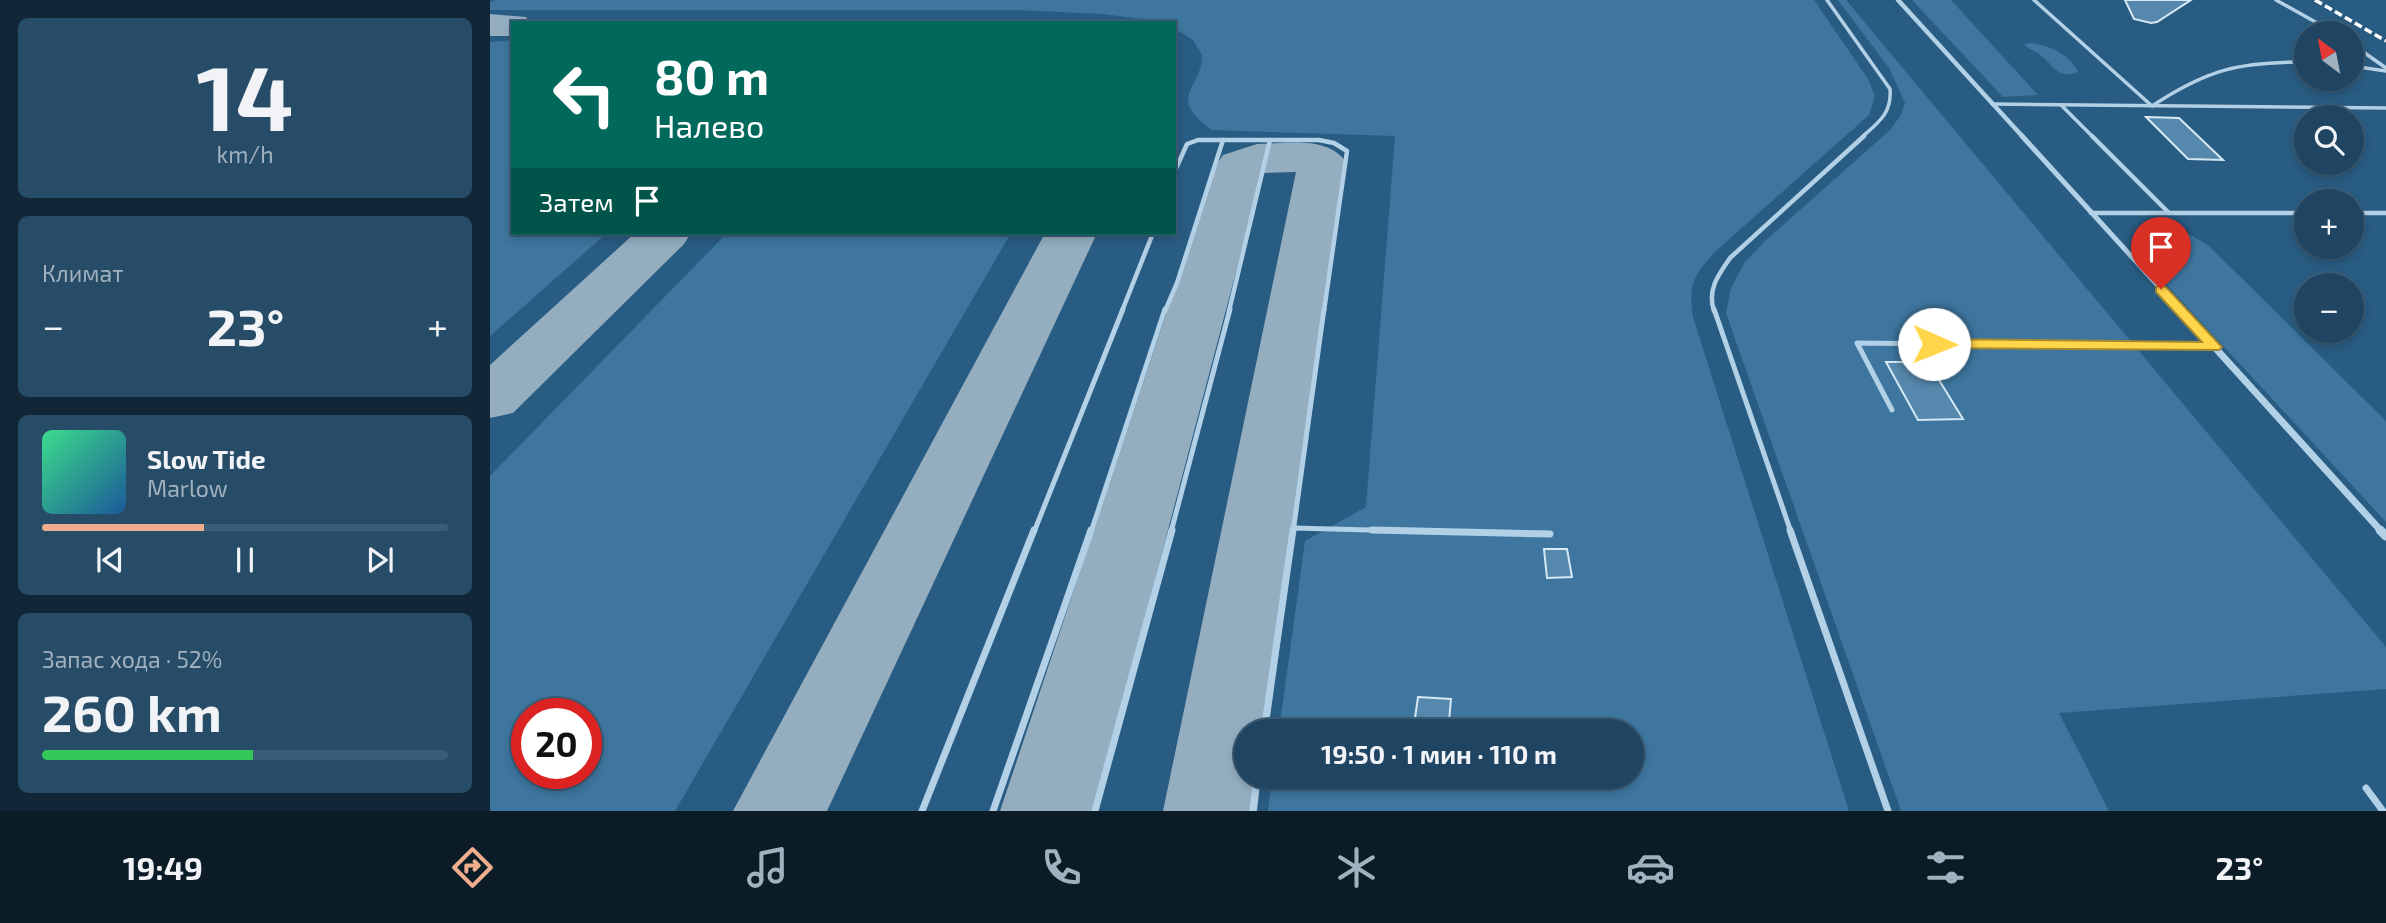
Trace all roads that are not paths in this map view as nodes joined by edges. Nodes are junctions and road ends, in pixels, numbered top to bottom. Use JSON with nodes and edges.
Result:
{"nodes":[{"id":1,"x":1827,"y":0,"type":"edge"},
{"id":2,"x":1898,"y":0,"type":"edge"},
{"id":3,"x":2034,"y":0,"type":"edge"},
{"id":4,"x":2276,"y":0,"type":"edge"},
{"id":5,"x":2314,"y":21,"type":"edge"},
{"id":6,"x":2364,"y":53,"type":"edge"},
{"id":7,"x":2294,"y":62,"type":"edge"},
{"id":8,"x":2364,"y":67,"type":"edge"},
{"id":9,"x":2386,"y":70,"type":"edge"},
{"id":10,"x":1993,"y":104,"type":"junction"},
{"id":11,"x":2061,"y":105,"type":"junction"},
{"id":12,"x":2152,"y":106,"type":"junction"},
{"id":13,"x":2386,"y":108,"type":"edge"},
{"id":14,"x":1223,"y":140,"type":"junction"},
{"id":15,"x":1270,"y":140,"type":"junction"},
{"id":16,"x":1176,"y":169,"type":"edge"},
{"id":17,"x":2091,"y":213,"type":"junction"},
{"id":18,"x":2169,"y":213,"type":"junction"},
{"id":19,"x":2294,"y":213,"type":"edge"},
{"id":20,"x":2364,"y":213,"type":"edge"},
{"id":21,"x":2386,"y":213,"type":"edge"},
{"id":22,"x":1152,"y":235,"type":"edge"},
{"id":23,"x":2214,"y":347,"type":"junction"},
{"id":24,"x":1892,"y":410,"type":"dead end"},
{"id":25,"x":1293,"y":527,"type":"junction"},
{"id":26,"x":1550,"y":534,"type":"dead end"},
{"id":27,"x":2386,"y":536,"type":"edge"},
{"id":28,"x":1266,"y":719,"type":"edge"},
{"id":29,"x":2366,"y":788,"type":"dead end"},
{"id":30,"x":1255,"y":789,"type":"edge"},
{"id":31,"x":922,"y":811,"type":"edge"},
{"id":32,"x":993,"y":811,"type":"edge"},
{"id":33,"x":1095,"y":811,"type":"edge"},
{"id":34,"x":1252,"y":811,"type":"edge"},
{"id":35,"x":1888,"y":811,"type":"edge"},
{"id":36,"x":2383,"y":811,"type":"edge"}],
"edges":[{"from":1,"to":35,"type":"lane"},
{"from":2,"to":10,"type":"street"},
{"from":3,"to":12,"type":"lane"},
{"from":4,"to":5,"type":"lane"},
{"from":6,"to":9,"type":"lane"},
{"from":7,"to":12,"type":"lane"},
{"from":8,"to":9,"type":"lane"},
{"from":10,"to":11,"type":"lane"},
{"from":10,"to":17,"type":"street"},
{"from":11,"to":12,"type":"lane"},
{"from":11,"to":18,"type":"lane"},
{"from":12,"to":13,"type":"lane"},
{"from":14,"to":15,"type":"lane"},
{"from":14,"to":16,"type":"lane"},
{"from":14,"to":32,"type":"lane"},
{"from":15,"to":25,"type":"lane"},
{"from":15,"to":33,"type":"lane"},
{"from":17,"to":18,"type":"lane"},
{"from":17,"to":23,"type":"street"},
{"from":18,"to":19,"type":"lane"},
{"from":20,"to":21,"type":"lane"},
{"from":22,"to":31,"type":"lane"},
{"from":23,"to":24,"type":"lane"},
{"from":23,"to":27,"type":"street"},
{"from":25,"to":26,"type":"lane"},
{"from":25,"to":28,"type":"lane"},
{"from":29,"to":36,"type":"lane"},
{"from":30,"to":34,"type":"lane"}]}
